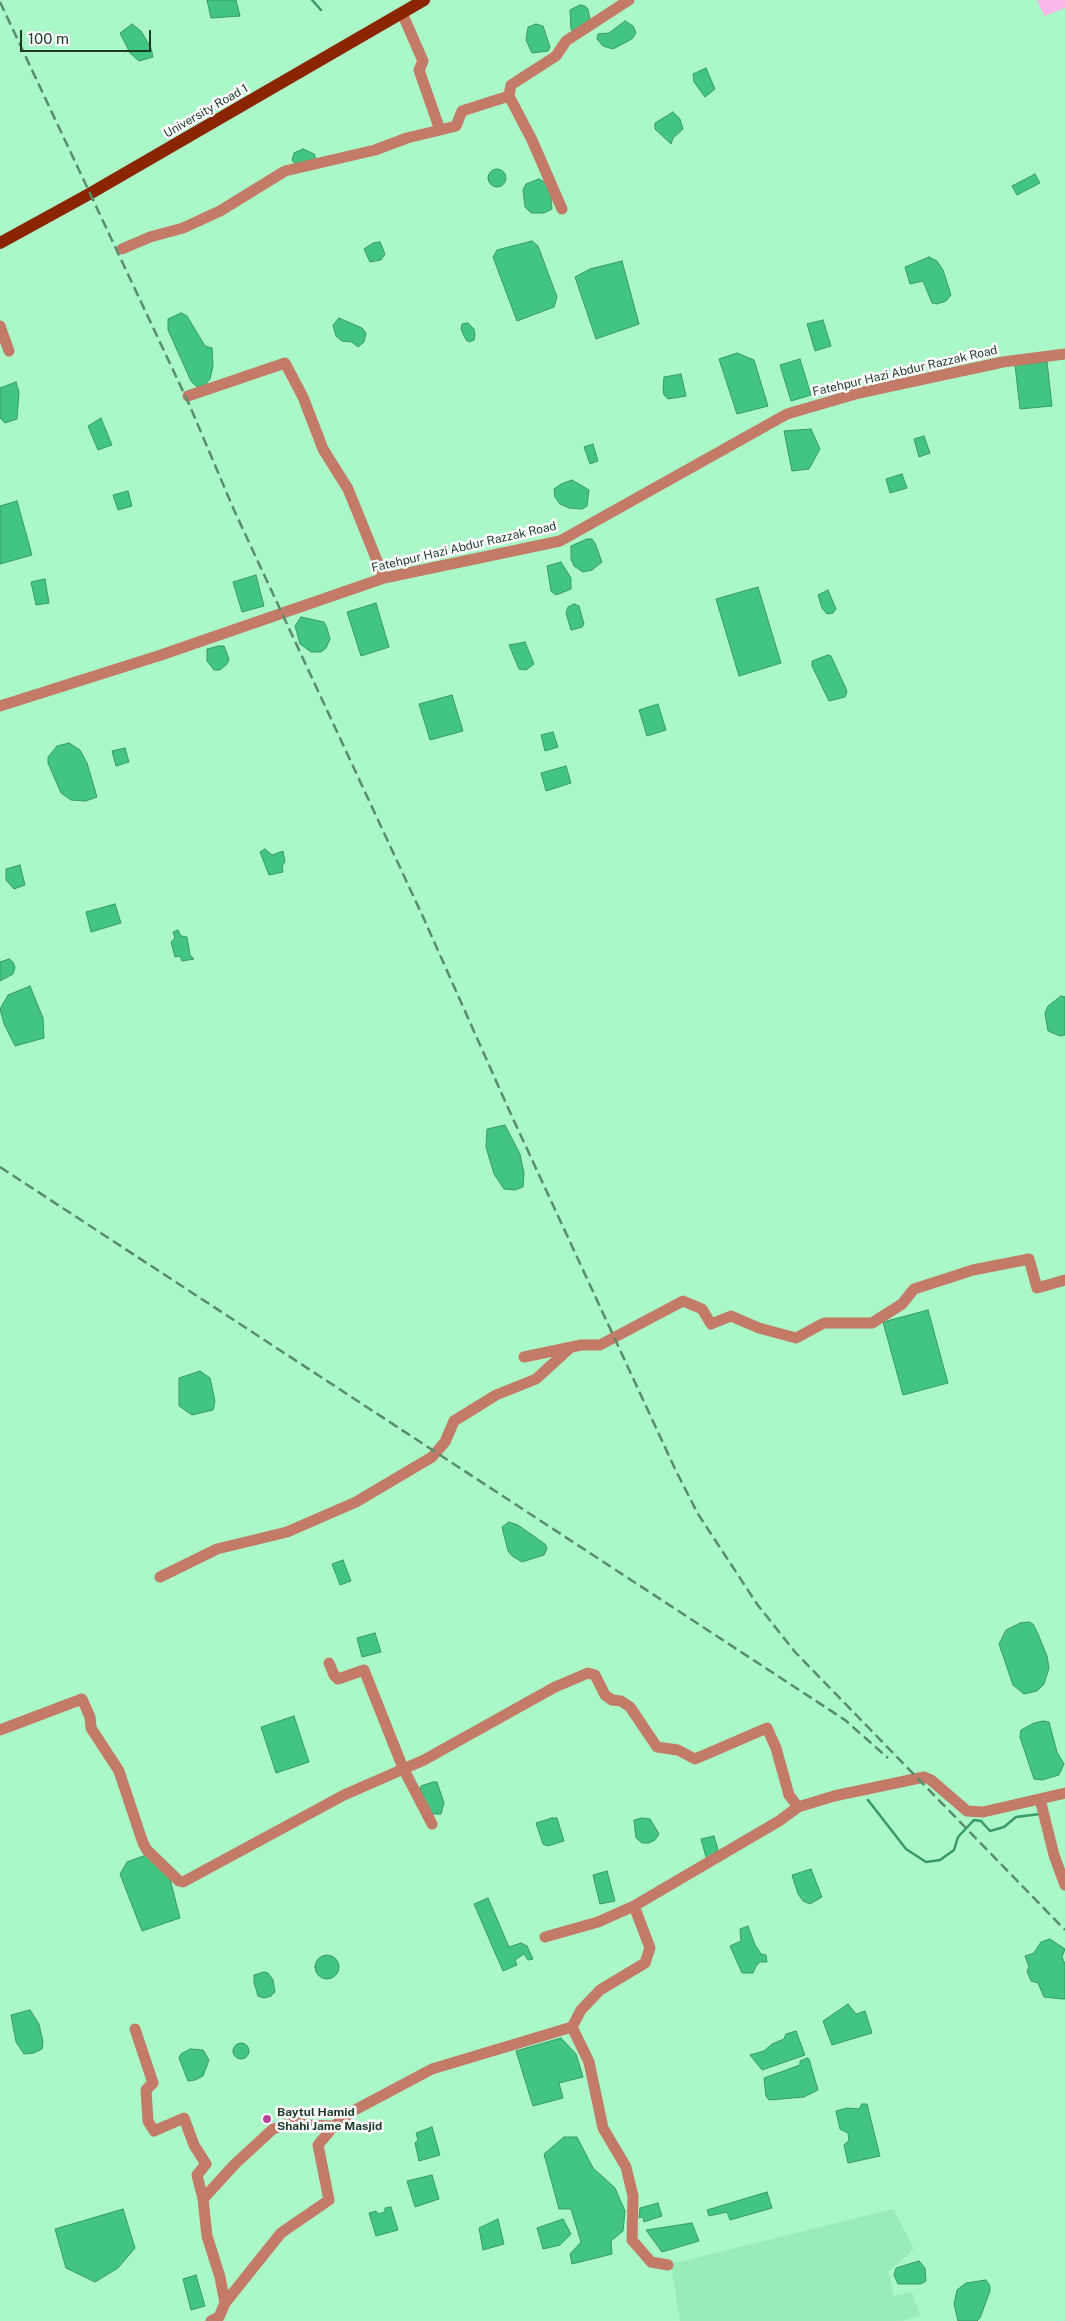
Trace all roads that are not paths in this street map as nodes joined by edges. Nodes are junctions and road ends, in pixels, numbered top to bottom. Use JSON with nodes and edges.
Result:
{"nodes":[{"id":1,"x":424,"y":0,"type":"edge"},
{"id":2,"x":629,"y":0,"type":"edge"},
{"id":3,"x":402,"y":13,"type":"junction"},
{"id":4,"x":509,"y":96,"type":"junction"},
{"id":5,"x":440,"y":130,"type":"junction"},
{"id":6,"x":562,"y":209,"type":"dead end"},
{"id":7,"x":0,"y":243,"type":"edge"},
{"id":8,"x":122,"y":249,"type":"dead end"},
{"id":9,"x":0,"y":326,"type":"edge"},
{"id":10,"x":9,"y":350,"type":"dead end"},
{"id":11,"x":1065,"y":354,"type":"edge"},
{"id":12,"x":188,"y":396,"type":"dead end"},
{"id":13,"x":384,"y":578,"type":"junction"},
{"id":14,"x":0,"y":706,"type":"edge"},
{"id":15,"x":1065,"y":1280,"type":"edge"},
{"id":16,"x":572,"y":1346,"type":"junction"},
{"id":17,"x":524,"y":1358,"type":"dead end"},
{"id":18,"x":160,"y":1577,"type":"dead end"},
{"id":19,"x":329,"y":1663,"type":"dead end"},
{"id":20,"x":0,"y":1730,"type":"edge"},
{"id":21,"x":404,"y":1768,"type":"junction"},
{"id":22,"x":1065,"y":1793,"type":"edge"},
{"id":23,"x":1040,"y":1799,"type":"junction"},
{"id":24,"x":798,"y":1807,"type":"junction"},
{"id":25,"x":432,"y":1824,"type":"dead end"},
{"id":26,"x":1065,"y":1884,"type":"edge"},
{"id":27,"x":634,"y":1906,"type":"junction"},
{"id":28,"x":545,"y":1937,"type":"dead end"},
{"id":29,"x":572,"y":2028,"type":"junction"},
{"id":30,"x":135,"y":2029,"type":"dead end"},
{"id":31,"x":334,"y":2126,"type":"junction"},
{"id":32,"x":203,"y":2200,"type":"junction"},
{"id":33,"x":668,"y":2265,"type":"dead end"},
{"id":34,"x":225,"y":2303,"type":"junction"},
{"id":35,"x":216,"y":2320,"type":"edge"}],
"edges":[{"from":1,"to":3,"type":"main road","name":"University Road 1"},
{"from":2,"to":4,"type":"street"},
{"from":3,"to":5,"type":"street"},
{"from":3,"to":7,"type":"main road","name":"University Road 1"},
{"from":4,"to":5,"type":"street"},
{"from":4,"to":6,"type":"street"},
{"from":5,"to":8,"type":"street"},
{"from":9,"to":10,"type":"street"},
{"from":11,"to":13,"type":"street","name":"Fatehpur Hazi Abdur Razzak Road"},
{"from":12,"to":13,"type":"street"},
{"from":13,"to":14,"type":"street","name":"Fatehpur Hazi Abdur Razzak Road"},
{"from":15,"to":16,"type":"street"},
{"from":16,"to":17,"type":"street"},
{"from":16,"to":18,"type":"street"},
{"from":19,"to":21,"type":"street"},
{"from":20,"to":21,"type":"street"},
{"from":21,"to":24,"type":"street"},
{"from":21,"to":25,"type":"street"},
{"from":22,"to":23,"type":"street"},
{"from":23,"to":24,"type":"street"},
{"from":23,"to":26,"type":"street"},
{"from":24,"to":27,"type":"street"},
{"from":27,"to":28,"type":"street"},
{"from":27,"to":29,"type":"street"},
{"from":29,"to":31,"type":"street"},
{"from":29,"to":33,"type":"street"},
{"from":30,"to":32,"type":"street"},
{"from":31,"to":32,"type":"street"},
{"from":31,"to":34,"type":"street"},
{"from":32,"to":34,"type":"street"},
{"from":34,"to":35,"type":"street"}]}
